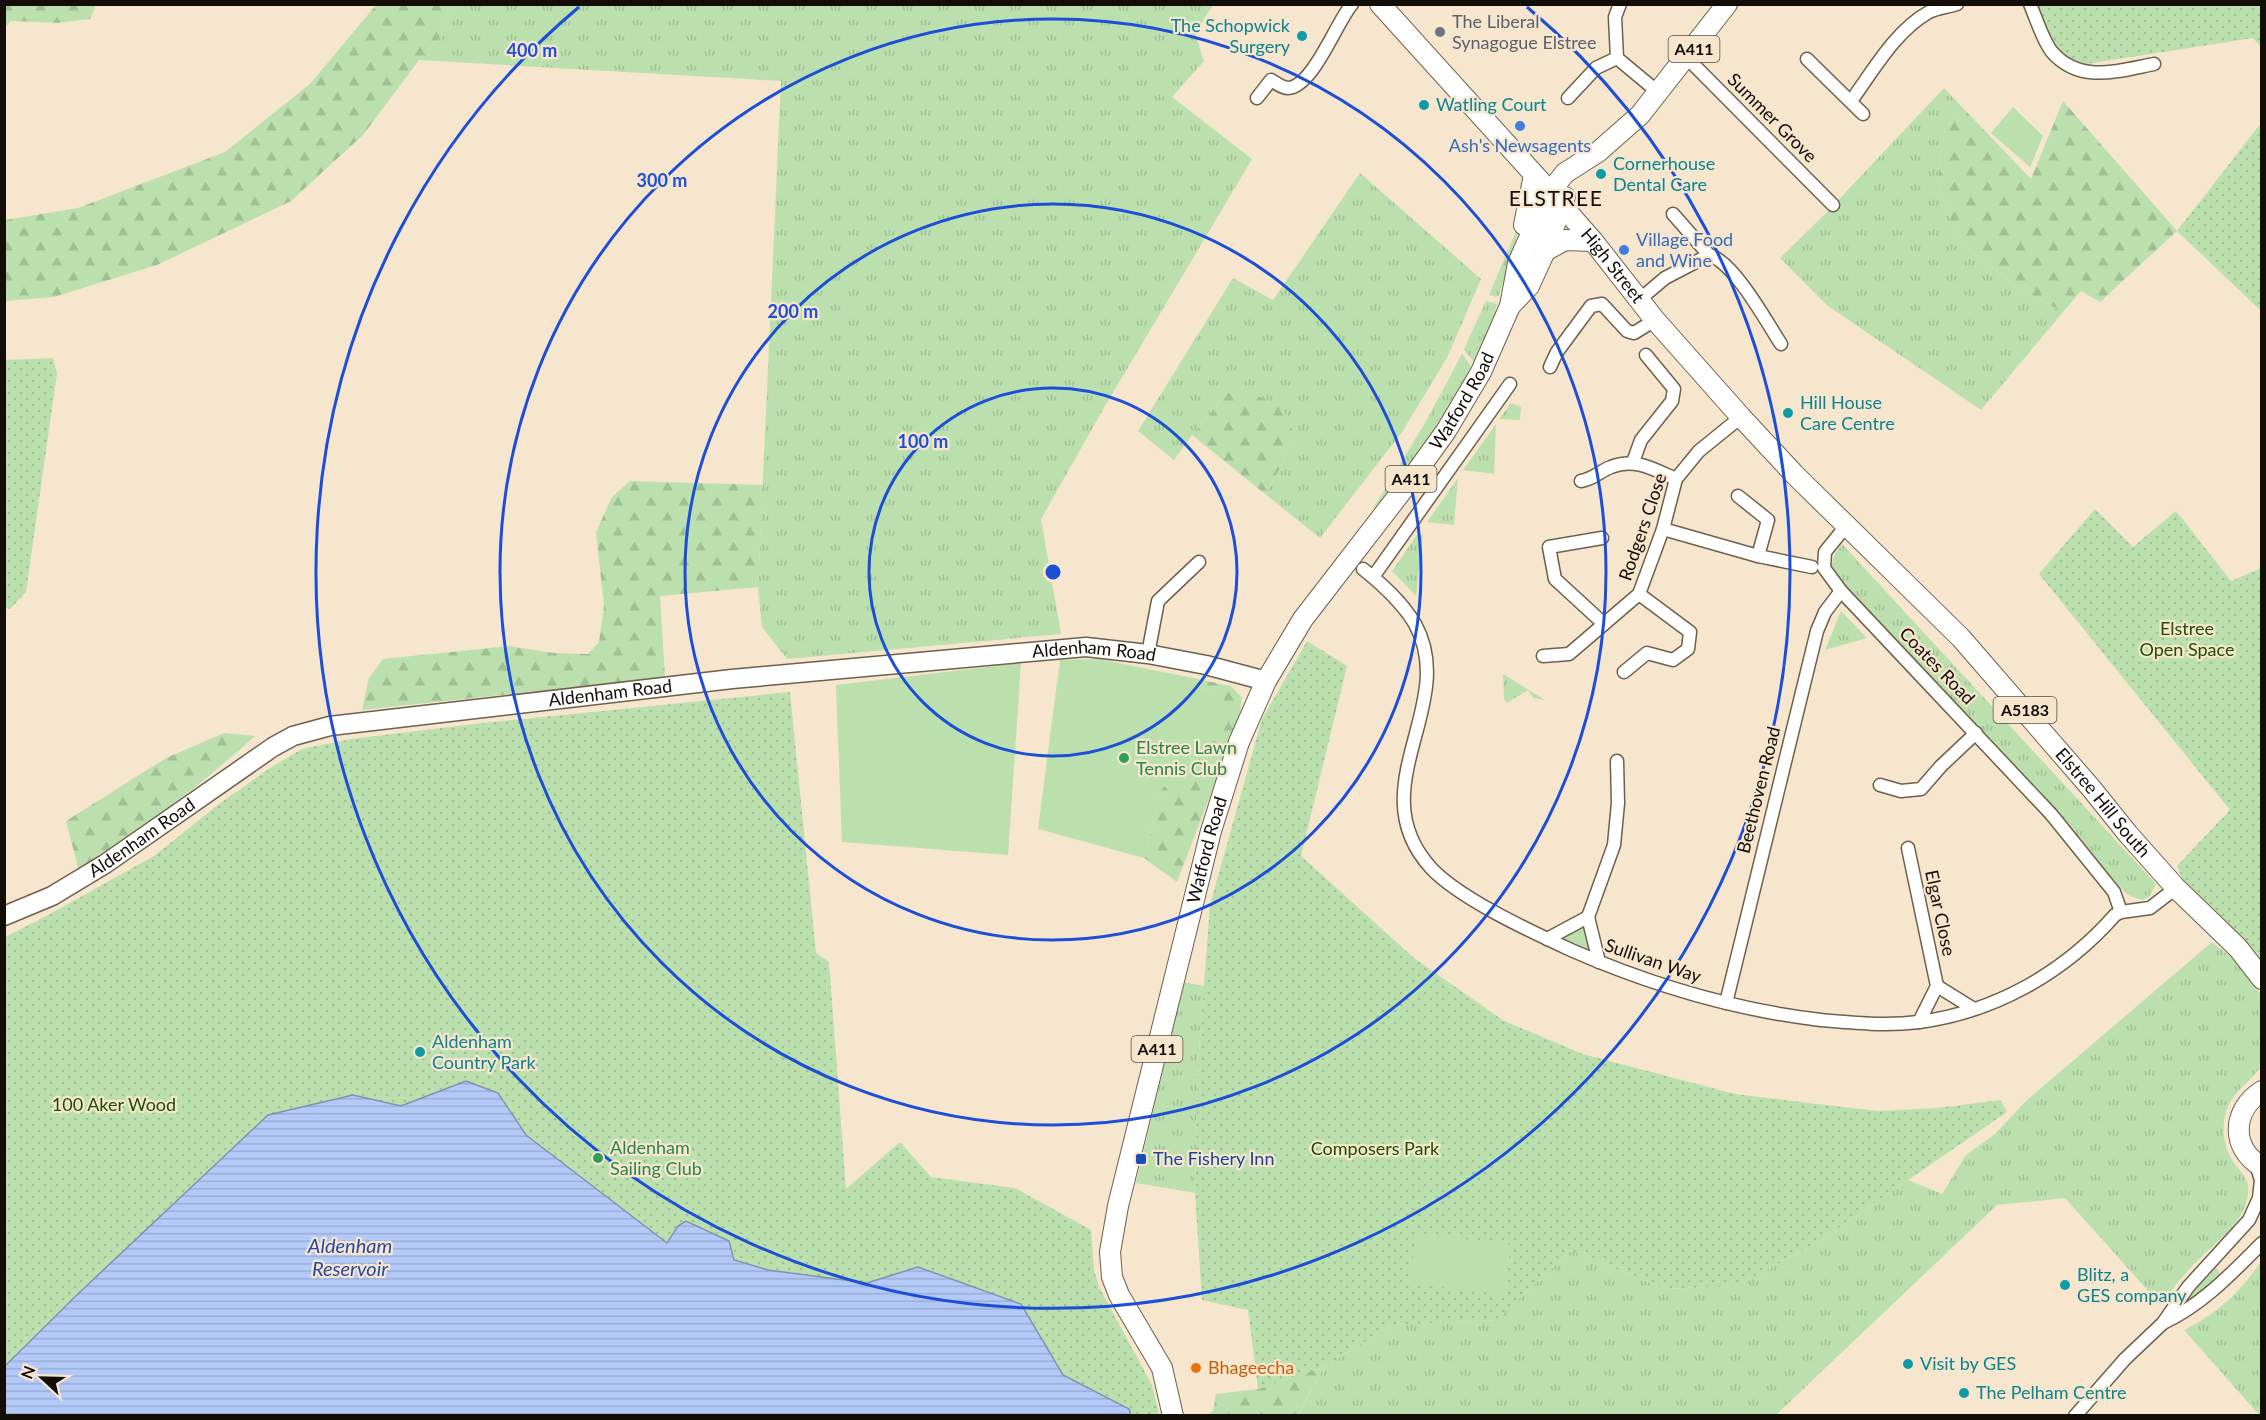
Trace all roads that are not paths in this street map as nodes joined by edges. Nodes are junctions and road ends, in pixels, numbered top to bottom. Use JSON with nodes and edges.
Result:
{"nodes":[{"id":1,"x":1352,"y":4,"type":"edge"},
{"id":2,"x":1380,"y":4,"type":"edge"},
{"id":3,"x":1620,"y":4,"type":"edge"},
{"id":4,"x":1727,"y":4,"type":"edge"},
{"id":5,"x":1957,"y":4,"type":"edge"},
{"id":6,"x":2030,"y":4,"type":"edge"},
{"id":7,"x":1617,"y":58,"type":"junction"},
{"id":8,"x":1687,"y":58,"type":"junction"},
{"id":9,"x":1807,"y":59,"type":"dead end"},
{"id":10,"x":2154,"y":64,"type":"dead end"},
{"id":11,"x":1659,"y":93,"type":"junction"},
{"id":12,"x":1257,"y":98,"type":"dead end"},
{"id":13,"x":1568,"y":98,"type":"dead end"},
{"id":14,"x":1851,"y":101,"type":"junction"},
{"id":15,"x":1863,"y":114,"type":"dead end"},
{"id":16,"x":1534,"y":175,"type":"junction"},
{"id":17,"x":1556,"y":199,"type":"junction"},
{"id":18,"x":1833,"y":205,"type":"dead end"},
{"id":19,"x":1673,"y":214,"type":"dead end"},
{"id":20,"x":1593,"y":241,"type":"junction"},
{"id":21,"x":1545,"y":251,"type":"junction"},
{"id":22,"x":1713,"y":256,"type":"junction"},
{"id":23,"x":1518,"y":263,"type":"junction"},
{"id":24,"x":1639,"y":300,"type":"junction"},
{"id":25,"x":1510,"y":306,"type":"junction"},
{"id":26,"x":1655,"y":320,"type":"junction"},
{"id":27,"x":1781,"y":344,"type":"dead end"},
{"id":28,"x":1646,"y":355,"type":"dead end"},
{"id":29,"x":1550,"y":368,"type":"dead end"},
{"id":30,"x":1510,"y":384,"type":"dead end"},
{"id":31,"x":1741,"y":417,"type":"junction"},
{"id":32,"x":1633,"y":462,"type":"junction"},
{"id":33,"x":1676,"y":479,"type":"junction"},
{"id":34,"x":1581,"y":481,"type":"dead end"},
{"id":35,"x":1738,"y":496,"type":"dead end"},
{"id":36,"x":1819,"y":500,"type":"joint"},
{"id":37,"x":1846,"y":526,"type":"junction"},
{"id":38,"x":1663,"y":529,"type":"junction"},
{"id":39,"x":1602,"y":538,"type":"dead end"},
{"id":40,"x":1758,"y":556,"type":"junction"},
{"id":41,"x":1199,"y":562,"type":"dead end"},
{"id":42,"x":1812,"y":567,"type":"dead end"},
{"id":43,"x":1841,"y":591,"type":"junction"},
{"id":44,"x":1639,"y":594,"type":"junction"},
{"id":45,"x":1604,"y":624,"type":"junction"},
{"id":46,"x":1149,"y":654,"type":"junction"},
{"id":47,"x":1543,"y":656,"type":"dead end"},
{"id":48,"x":1624,"y":672,"type":"dead end"},
{"id":49,"x":1266,"y":681,"type":"junction"},
{"id":50,"x":1976,"y":733,"type":"junction"},
{"id":51,"x":1617,"y":761,"type":"dead end"},
{"id":52,"x":1880,"y":785,"type":"dead end"},
{"id":53,"x":1908,"y":848,"type":"dead end"},
{"id":54,"x":2176,"y":888,"type":"junction"},
{"id":55,"x":2121,"y":912,"type":"junction"},
{"id":56,"x":4,"y":916,"type":"edge"},
{"id":57,"x":1588,"y":917,"type":"junction"},
{"id":58,"x":1547,"y":939,"type":"junction"},
{"id":59,"x":1599,"y":962,"type":"junction"},
{"id":60,"x":2262,"y":979,"type":"edge"},
{"id":61,"x":1937,"y":986,"type":"junction"},
{"id":62,"x":1726,"y":1003,"type":"junction"},
{"id":63,"x":1974,"y":1009,"type":"junction"},
{"id":64,"x":1919,"y":1022,"type":"junction"},
{"id":65,"x":2262,"y":1091,"type":"edge"},
{"id":66,"x":2259,"y":1165,"type":"edge"},
{"id":67,"x":2262,"y":1243,"type":"edge"},
{"id":68,"x":2163,"y":1323,"type":"junction"},
{"id":69,"x":1173,"y":1416,"type":"edge"},
{"id":70,"x":2075,"y":1416,"type":"edge"}],
"edges":[{"from":1,"to":12,"type":"street"},
{"from":2,"to":16,"type":"main road","name":"High Street","number":"A5183"},
{"from":3,"to":7,"type":"street"},
{"from":4,"to":8,"type":"main road","number":"A411"},
{"from":5,"to":14,"type":"street"},
{"from":6,"to":10,"type":"street"},
{"from":7,"to":11,"type":"street"},
{"from":7,"to":13,"type":"street"},
{"from":8,"to":11,"type":"main road","number":"A411"},
{"from":8,"to":18,"type":"street","name":"Summer Grove"},
{"from":9,"to":14,"type":"street"},
{"from":11,"to":17,"type":"main road","number":"A411"},
{"from":14,"to":15,"type":"street"},
{"from":16,"to":17,"type":"main road","name":"High Street","number":"A5183"},
{"from":16,"to":23,"type":"main road"},
{"from":17,"to":20,"type":"main road","name":"High Street","number":"A5183"},
{"from":17,"to":21,"type":"main road","name":"Watford Road"},
{"from":17,"to":23,"type":"main road","name":"Watford Road"},
{"from":19,"to":22,"type":"street"},
{"from":20,"to":21,"type":"main road"},
{"from":20,"to":24,"type":"main road","name":"High Street","number":"A5183"},
{"from":21,"to":25,"type":"main road","name":"Watford Road"},
{"from":22,"to":24,"type":"street"},
{"from":22,"to":27,"type":"street"},
{"from":23,"to":25,"type":"main road","name":"Watford Road"},
{"from":24,"to":26,"type":"main road","name":"High Street","number":"A5183"},
{"from":25,"to":49,"type":"main road","name":"Watford Road","number":"A411"},
{"from":26,"to":29,"type":"street"},
{"from":26,"to":31,"type":"main road","name":"High Street","number":"A5183"},
{"from":28,"to":32,"type":"street"},
{"from":30,"to":58,"type":"street","name":"Sullivan Way"},
{"from":31,"to":33,"type":"street","name":"Rodgers Close"},
{"from":31,"to":36,"type":"main road","name":"High Street","number":"A5183"},
{"from":32,"to":33,"type":"street"},
{"from":32,"to":34,"type":"street"},
{"from":33,"to":38,"type":"street","name":"Rodgers Close"},
{"from":35,"to":40,"type":"street"},
{"from":36,"to":37,"type":"main road","name":"Elstree Hill South","number":"A5183"},
{"from":37,"to":43,"type":"street","name":"Coates Road"},
{"from":37,"to":54,"type":"main road","name":"Elstree Hill South","number":"A5183"},
{"from":38,"to":40,"type":"street"},
{"from":38,"to":44,"type":"street","name":"Rodgers Close"},
{"from":39,"to":45,"type":"street"},
{"from":40,"to":42,"type":"street"},
{"from":41,"to":46,"type":"street"},
{"from":43,"to":50,"type":"street","name":"Coates Road"},
{"from":43,"to":62,"type":"street","name":"Beethoven Road"},
{"from":44,"to":45,"type":"street","name":"Rodgers Close"},
{"from":44,"to":48,"type":"street"},
{"from":45,"to":47,"type":"street","name":"Rodgers Close"},
{"from":46,"to":49,"type":"street","name":"Aldenham Road"},
{"from":46,"to":56,"type":"street","name":"Aldenham Road"},
{"from":49,"to":69,"type":"main road","name":"Watford Road","number":"A411"},
{"from":50,"to":52,"type":"street"},
{"from":50,"to":55,"type":"street","name":"Coates Road"},
{"from":51,"to":57,"type":"street"},
{"from":53,"to":61,"type":"street","name":"Elgar Close"},
{"from":54,"to":55,"type":"street"},
{"from":54,"to":60,"type":"main road","name":"Elstree Hill South","number":"A5183"},
{"from":55,"to":63,"type":"street","name":"Sullivan Way"},
{"from":57,"to":58,"type":"street"},
{"from":57,"to":59,"type":"street"},
{"from":58,"to":59,"type":"street","name":"Sullivan Way"},
{"from":59,"to":62,"type":"street","name":"Sullivan Way"},
{"from":61,"to":63,"type":"street"},
{"from":61,"to":64,"type":"street"},
{"from":62,"to":64,"type":"street","name":"Sullivan Way"},
{"from":63,"to":64,"type":"street","name":"Sullivan Way"},
{"from":65,"to":66,"type":"main road"},
{"from":66,"to":68,"type":"street"},
{"from":67,"to":68,"type":"street"},
{"from":68,"to":70,"type":"street"}]}
